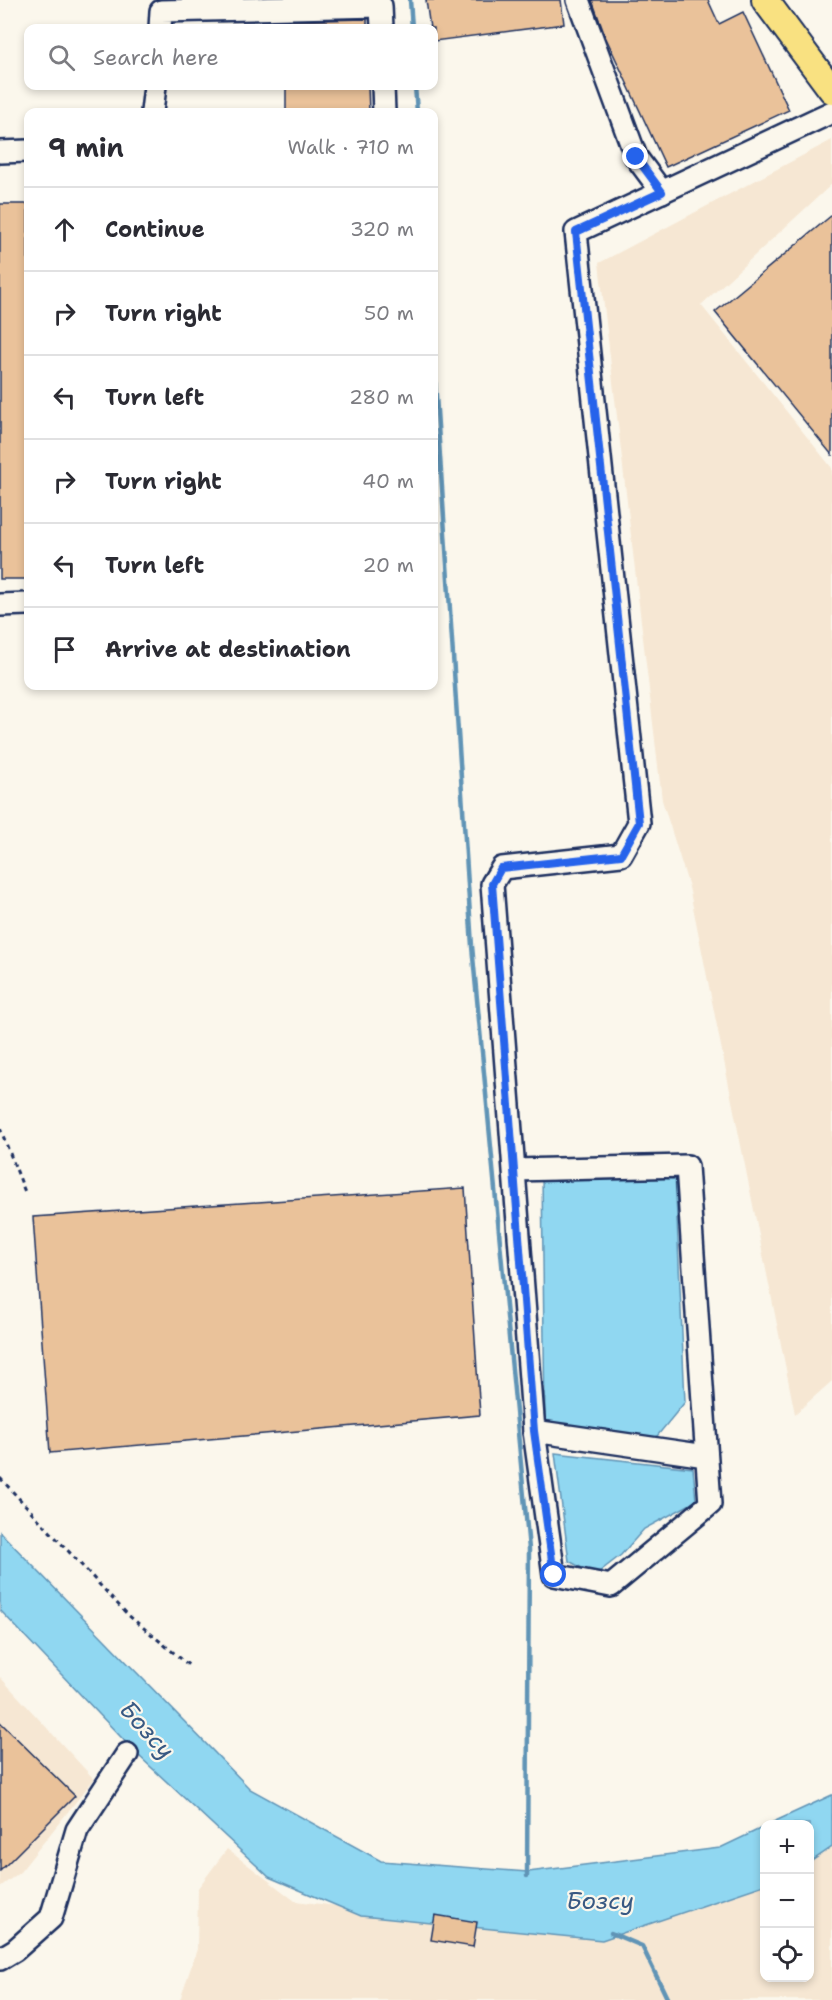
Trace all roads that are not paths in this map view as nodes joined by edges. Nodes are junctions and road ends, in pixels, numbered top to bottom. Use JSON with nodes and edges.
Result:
{"nodes":[{"id":1,"x":578,"y":0,"type":"edge"},
{"id":2,"x":765,"y":0,"type":"edge"},
{"id":3,"x":160,"y":24,"type":"edge"},
{"id":4,"x":382,"y":24,"type":"edge"},
{"id":5,"x":154,"y":90,"type":"edge"},
{"id":6,"x":383,"y":90,"type":"edge"},
{"id":7,"x":832,"y":90,"type":"edge"},
{"id":8,"x":152,"y":108,"type":"edge"},
{"id":9,"x":384,"y":108,"type":"edge"},
{"id":10,"x":832,"y":112,"type":"edge"},
{"id":11,"x":24,"y":151,"type":"edge"},
{"id":12,"x":0,"y":152,"type":"edge"},
{"id":13,"x":662,"y":192,"type":"junction"},
{"id":14,"x":0,"y":604,"type":"edge"},
{"id":15,"x":24,"y":604,"type":"edge"},
{"id":16,"x":514,"y":1170,"type":"junction"},
{"id":17,"x":534,"y":1431,"type":"junction"},
{"id":18,"x":706,"y":1456,"type":"junction"},
{"id":19,"x":127,"y":1754,"type":"dead end"},
{"id":20,"x":0,"y":1959,"type":"edge"}],
"edges":[{"from":1,"to":13,"type":"lane"},
{"from":2,"to":7,"type":"main road"},
{"from":3,"to":4,"type":"lane"},
{"from":5,"to":8,"type":"lane"},
{"from":6,"to":9,"type":"lane"},
{"from":10,"to":13,"type":"lane"},
{"from":11,"to":12,"type":"lane"},
{"from":13,"to":16,"type":"lane"},
{"from":14,"to":15,"type":"lane"},
{"from":16,"to":17,"type":"lane"},
{"from":16,"to":18,"type":"lane"},
{"from":17,"to":18,"type":"lane"},
{"from":17,"to":18,"type":"lane"},
{"from":19,"to":20,"type":"lane"}]}
